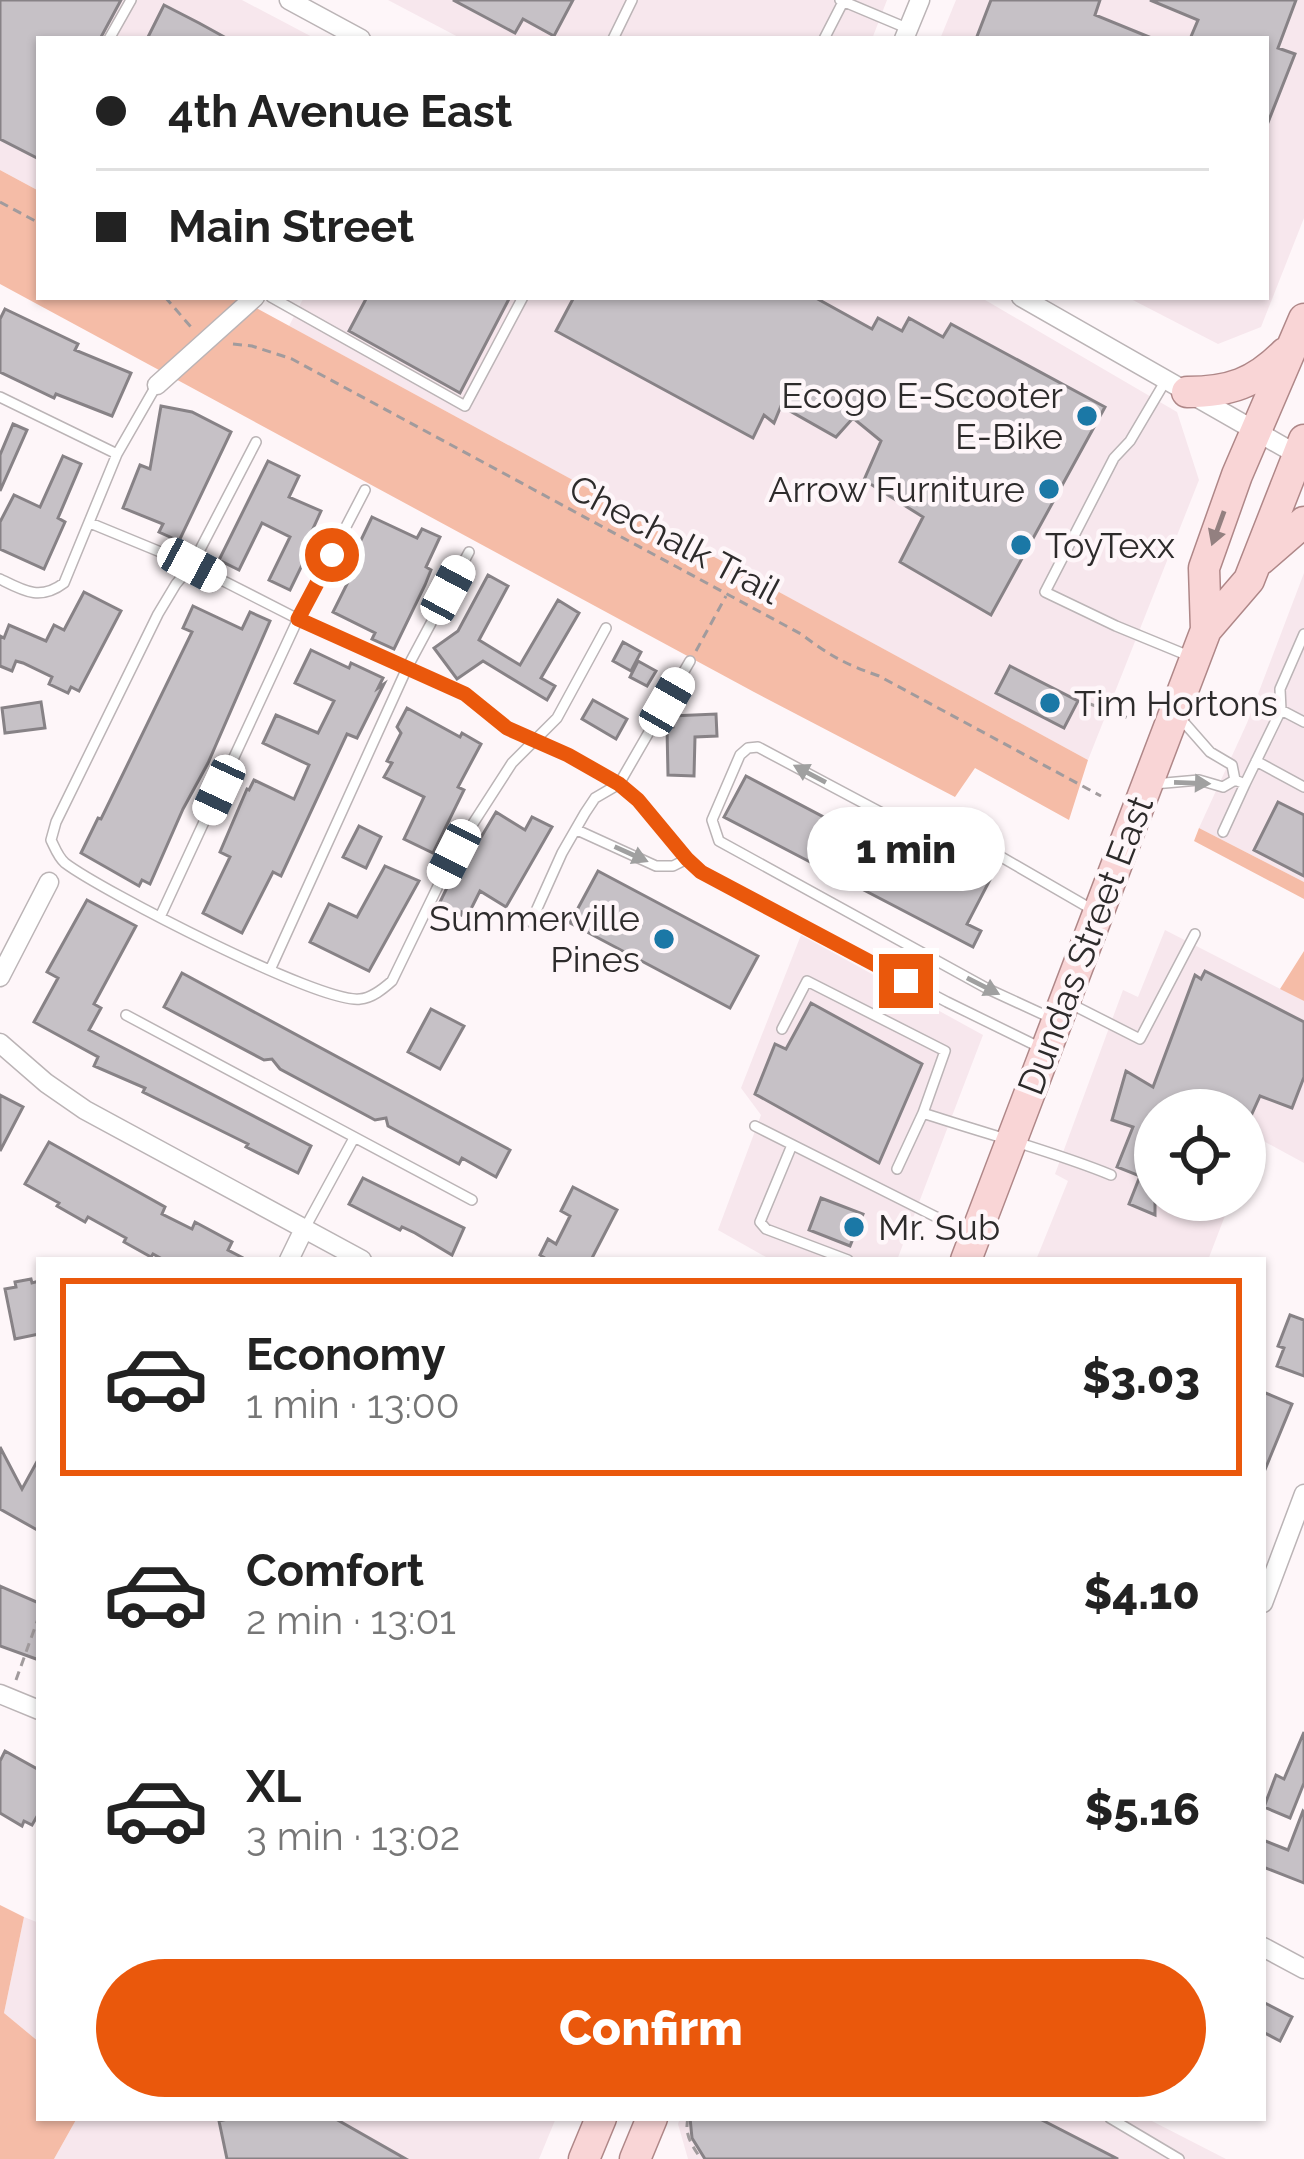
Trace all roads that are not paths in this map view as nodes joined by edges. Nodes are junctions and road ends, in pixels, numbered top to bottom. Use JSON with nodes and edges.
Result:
{"nodes":[{"id":1,"x":131,"y":0,"type":"edge"},
{"id":2,"x":289,"y":0,"type":"edge"},
{"id":3,"x":632,"y":0,"type":"edge"},
{"id":4,"x":920,"y":0,"type":"edge"},
{"id":5,"x":842,"y":1,"type":"edge"},
{"id":6,"x":907,"y":34,"type":"edge"},
{"id":7,"x":111,"y":36,"type":"edge"},
{"id":8,"x":356,"y":36,"type":"edge"},
{"id":9,"x":614,"y":36,"type":"edge"},
{"id":10,"x":825,"y":36,"type":"edge"},
{"id":11,"x":252,"y":300,"type":"edge"},
{"id":12,"x":277,"y":300,"type":"edge"},
{"id":13,"x":521,"y":300,"type":"edge"},
{"id":14,"x":1026,"y":300,"type":"edge"},
{"id":15,"x":1299,"y":332,"type":"edge"},
{"id":16,"x":157,"y":385,"type":"joint"},
{"id":17,"x":1177,"y":386,"type":"junction"},
{"id":18,"x":0,"y":397,"type":"edge"},
{"id":19,"x":1255,"y":432,"type":"junction"},
{"id":20,"x":256,"y":442,"type":"dead end"},
{"id":21,"x":1302,"y":451,"type":"edge"},
{"id":22,"x":117,"y":454,"type":"junction"},
{"id":23,"x":365,"y":490,"type":"dead end"},
{"id":24,"x":1304,"y":522,"type":"edge"},
{"id":25,"x":90,"y":523,"type":"junction"},
{"id":26,"x":469,"y":551,"type":"dead end"},
{"id":27,"x":1256,"y":564,"type":"junction"},
{"id":28,"x":192,"y":565,"type":"junction"},
{"id":29,"x":0,"y":579,"type":"edge"},
{"id":30,"x":298,"y":619,"type":"junction"},
{"id":31,"x":606,"y":628,"type":"dead end"},
{"id":32,"x":1304,"y":634,"type":"edge"},
{"id":33,"x":1200,"y":644,"type":"junction"},
{"id":34,"x":691,"y":661,"type":"road end"},
{"id":35,"x":407,"y":668,"type":"junction"},
{"id":36,"x":1281,"y":710,"type":"junction"},
{"id":37,"x":1174,"y":711,"type":"junction"},
{"id":38,"x":1304,"y":722,"type":"edge"},
{"id":39,"x":534,"y":740,"type":"junction"},
{"id":40,"x":1256,"y":761,"type":"junction"},
{"id":41,"x":1240,"y":782,"type":"junction"},
{"id":42,"x":619,"y":784,"type":"junction"},
{"id":43,"x":1145,"y":785,"type":"junction"},
{"id":44,"x":1304,"y":787,"type":"edge"},
{"id":45,"x":577,"y":830,"type":"junction"},
{"id":46,"x":1223,"y":832,"type":"dead end"},
{"id":47,"x":687,"y":859,"type":"junction"},
{"id":48,"x":49,"y":882,"type":"dead end"},
{"id":49,"x":1097,"y":913,"type":"junction"},
{"id":50,"x":160,"y":917,"type":"junction"},
{"id":51,"x":531,"y":922,"type":"dead end"},
{"id":52,"x":1195,"y":934,"type":"dead end"},
{"id":53,"x":270,"y":970,"type":"junction"},
{"id":54,"x":0,"y":977,"type":"edge"},
{"id":55,"x":126,"y":1015,"type":"dead end"},
{"id":56,"x":1056,"y":1024,"type":"junction"},
{"id":57,"x":782,"y":1029,"type":"dead end"},
{"id":58,"x":0,"y":1043,"type":"edge"},
{"id":59,"x":923,"y":1113,"type":"junction"},
{"id":60,"x":755,"y":1126,"type":"dead end"},
{"id":61,"x":354,"y":1138,"type":"junction"},
{"id":62,"x":1011,"y":1142,"type":"junction"},
{"id":63,"x":792,"y":1145,"type":"junction"},
{"id":64,"x":897,"y":1168,"type":"dead end"},
{"id":65,"x":1111,"y":1175,"type":"dead end"},
{"id":66,"x":472,"y":1199,"type":"dead end"},
{"id":67,"x":304,"y":1229,"type":"junction"},
{"id":68,"x":970,"y":1248,"type":"edge"},
{"id":69,"x":291,"y":1257,"type":"edge"},
{"id":70,"x":356,"y":1257,"type":"edge"},
{"id":71,"x":840,"y":1257,"type":"edge"},
{"id":72,"x":1304,"y":1494,"type":"edge"},
{"id":73,"x":1266,"y":1595,"type":"edge"},
{"id":74,"x":4,"y":1696,"type":"edge"},
{"id":75,"x":36,"y":1709,"type":"edge"},
{"id":76,"x":1266,"y":1949,"type":"edge"},
{"id":77,"x":1304,"y":1969,"type":"edge"},
{"id":78,"x":600,"y":2121,"type":"edge"},
{"id":79,"x":651,"y":2121,"type":"edge"},
{"id":80,"x":1115,"y":2121,"type":"edge"},
{"id":81,"x":584,"y":2159,"type":"edge"},
{"id":82,"x":635,"y":2159,"type":"edge"},
{"id":83,"x":1179,"y":2159,"type":"edge"}],
"edges":[{"from":1,"to":7,"type":"lane"},
{"from":2,"to":8,"type":"street"},
{"from":3,"to":9,"type":"lane"},
{"from":4,"to":6,"type":"street"},
{"from":5,"to":6,"type":"lane"},
{"from":5,"to":10,"type":"lane"},
{"from":11,"to":16,"type":"street"},
{"from":12,"to":13,"type":"lane"},
{"from":14,"to":17,"type":"street"},
{"from":15,"to":17,"type":"main road"},
{"from":15,"to":19,"type":"main road","name":"Dundas Street East"},
{"from":16,"to":22,"type":"lane"},
{"from":17,"to":19,"type":"street"},
{"from":17,"to":33,"type":"lane"},
{"from":18,"to":22,"type":"lane"},
{"from":19,"to":21,"type":"street"},
{"from":19,"to":33,"type":"main road","name":"Dundas Street East","one_way":true},
{"from":20,"to":28,"type":"lane"},
{"from":21,"to":27,"type":"main road","name":"Dundas Street East"},
{"from":22,"to":25,"type":"lane"},
{"from":23,"to":30,"type":"lane"},
{"from":24,"to":27,"type":"main road"},
{"from":25,"to":28,"type":"lane"},
{"from":25,"to":29,"type":"lane"},
{"from":26,"to":35,"type":"lane"},
{"from":27,"to":33,"type":"main road","name":"Dundas Street East"},
{"from":28,"to":30,"type":"lane"},
{"from":28,"to":50,"type":"lane"},
{"from":30,"to":35,"type":"lane"},
{"from":30,"to":50,"type":"lane"},
{"from":31,"to":39,"type":"lane"},
{"from":32,"to":36,"type":"lane"},
{"from":33,"to":37,"type":"main road","name":"Dundas Street East"},
{"from":34,"to":42,"type":"lane"},
{"from":35,"to":39,"type":"lane"},
{"from":35,"to":53,"type":"lane"},
{"from":36,"to":38,"type":"lane"},
{"from":36,"to":40,"type":"lane"},
{"from":37,"to":41,"type":"lane"},
{"from":37,"to":43,"type":"main road","name":"Dundas Street East"},
{"from":39,"to":42,"type":"lane"},
{"from":39,"to":53,"type":"lane"},
{"from":40,"to":41,"type":"lane"},
{"from":40,"to":44,"type":"lane"},
{"from":43,"to":41,"type":"lane","one_way":true},
{"from":41,"to":46,"type":"lane"},
{"from":42,"to":45,"type":"lane"},
{"from":42,"to":47,"type":"lane"},
{"from":43,"to":49,"type":"main road","name":"Dundas Street East"},
{"from":45,"to":47,"type":"lane","one_way":true},
{"from":45,"to":51,"type":"lane"},
{"from":47,"to":56,"type":"lane"},
{"from":48,"to":54,"type":"street"},
{"from":49,"to":56,"type":"main road","name":"Dundas Street East"},
{"from":49,"to":56,"type":"lane","one_way":true},
{"from":50,"to":53,"type":"lane"},
{"from":52,"to":56,"type":"lane"},
{"from":55,"to":61,"type":"lane"},
{"from":56,"to":62,"type":"main road","name":"Dundas Street East"},
{"from":57,"to":59,"type":"lane"},
{"from":58,"to":67,"type":"street"},
{"from":59,"to":62,"type":"lane"},
{"from":59,"to":64,"type":"lane"},
{"from":60,"to":63,"type":"lane"},
{"from":61,"to":66,"type":"lane"},
{"from":61,"to":67,"type":"lane"},
{"from":62,"to":65,"type":"lane"},
{"from":62,"to":68,"type":"main road","name":"Dundas Street East"},
{"from":63,"to":68,"type":"lane"},
{"from":63,"to":71,"type":"lane"},
{"from":67,"to":69,"type":"street"},
{"from":67,"to":70,"type":"street"},
{"from":72,"to":73,"type":"street"},
{"from":74,"to":75,"type":"street"},
{"from":76,"to":77,"type":"street"},
{"from":78,"to":81,"type":"main road"},
{"from":79,"to":82,"type":"main road"},
{"from":80,"to":83,"type":"lane"}]}
